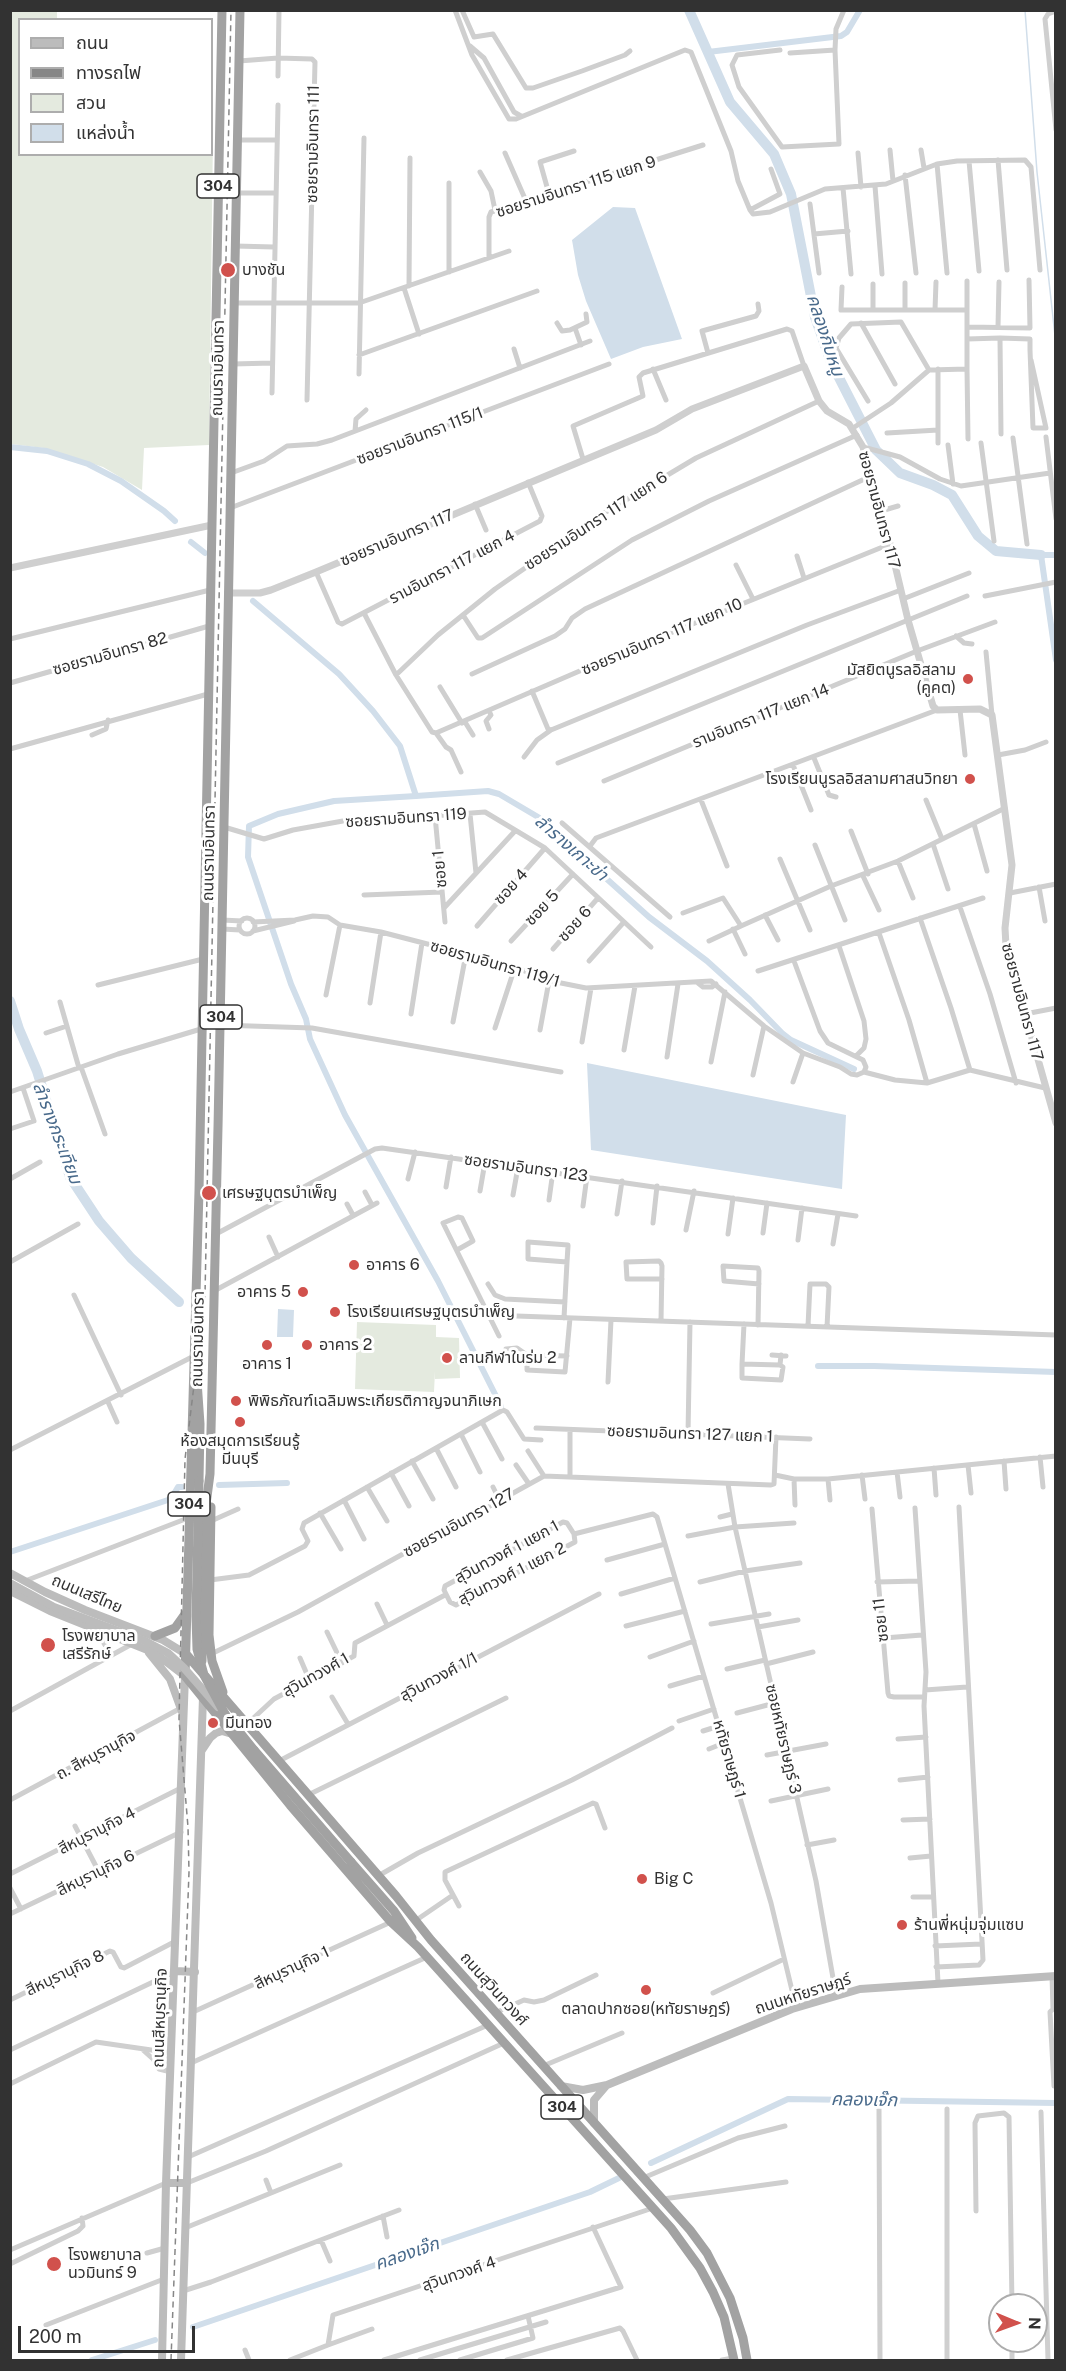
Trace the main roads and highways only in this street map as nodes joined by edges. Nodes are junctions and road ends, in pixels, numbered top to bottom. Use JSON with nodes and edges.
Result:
{"nodes":[{"id":1,"x":222,"y":10,"type":"edge"},
{"id":2,"x":240,"y":10,"type":"edge"},
{"id":3,"x":214,"y":365,"type":"junction"},
{"id":4,"x":232,"y":365,"type":"junction"},
{"id":5,"x":195,"y":1355,"type":"junction"},
{"id":6,"x":210,"y":1474,"type":"junction"},
{"id":7,"x":204,"y":1560,"type":"junction"},
{"id":8,"x":188,"y":1561,"type":"junction"},
{"id":9,"x":10,"y":1573,"type":"edge"},
{"id":10,"x":10,"y":1583,"type":"edge"},
{"id":11,"x":10,"y":1591,"type":"edge"},
{"id":12,"x":74,"y":1604,"type":"junction"},
{"id":13,"x":186,"y":1611,"type":"junction"},
{"id":14,"x":67,"y":1618,"type":"junction"},
{"id":15,"x":155,"y":1636,"type":"junction"},
{"id":16,"x":145,"y":1648,"type":"junction"},
{"id":17,"x":186,"y":1654,"type":"junction"},
{"id":18,"x":203,"y":1673,"type":"junction"},
{"id":19,"x":185,"y":1676,"type":"junction"},
{"id":20,"x":203,"y":1697,"type":"junction"},
{"id":21,"x":226,"y":1699,"type":"junction"},
{"id":22,"x":235,"y":1710,"type":"junction"},
{"id":23,"x":225,"y":1714,"type":"junction"},
{"id":24,"x":184,"y":1719,"type":"junction"},
{"id":25,"x":225,"y":1725,"type":"junction"},
{"id":26,"x":233,"y":1735,"type":"junction"},
{"id":27,"x":202,"y":1752,"type":"junction"},
{"id":28,"x":272,"y":1753,"type":"junction"},
{"id":29,"x":261,"y":1770,"type":"junction"},
{"id":30,"x":418,"y":1947,"type":"junction"},
{"id":31,"x":176,"y":1971,"type":"junction"},
{"id":32,"x":195,"y":1972,"type":"junction"},
{"id":33,"x":1054,"y":1976,"type":"edge"},
{"id":34,"x":607,"y":2085,"type":"junction"},
{"id":35,"x":561,"y":2086,"type":"junction"},
{"id":36,"x":594,"y":2123,"type":"junction"},
{"id":37,"x":166,"y":2183,"type":"junction"},
{"id":38,"x":187,"y":2183,"type":"junction"},
{"id":39,"x":734,"y":2359,"type":"edge"},
{"id":40,"x":162,"y":2361,"type":"edge"},
{"id":41,"x":181,"y":2361,"type":"edge"},
{"id":42,"x":747,"y":2361,"type":"edge"}],
"edges":[{"from":1,"to":3,"type":"highway","name":"ถนนรามอินทรา","number":"304"},
{"from":2,"to":4,"type":"highway","name":"ถนนรามอินทรา","number":"304"},
{"from":3,"to":4,"type":"highway"},
{"from":3,"to":5,"type":"highway","name":"ถนนรามอินทรา","number":"304"},
{"from":4,"to":6,"type":"highway","name":"ถนนรามอินทรา","number":"304"},
{"from":5,"to":8,"type":"highway","name":"ถนนรามอินทรา","number":"304"},
{"from":5,"to":23,"type":"highway","bridge":true},
{"from":6,"to":7,"type":"highway","name":"ถนนรามอินทรา","number":"304"},
{"from":6,"to":21,"type":"highway"},
{"from":7,"to":8,"type":"highway"},
{"from":7,"to":18,"type":"highway","name":"ถนนรามอินทรา","number":"304"},
{"from":8,"to":13,"type":"highway","name":"ถนนรามอินทรา","number":"304"},
{"from":9,"to":12,"type":"main road","name":"ถนนเสรีไทย"},
{"from":10,"to":23,"type":"main road","bridge":true},
{"from":11,"to":14,"type":"main road","name":"ถนนเสรีไทย"},
{"from":12,"to":14,"type":"main road"},
{"from":12,"to":15,"type":"main road","name":"ถนนเสรีไทย"},
{"from":13,"to":15,"type":"highway"},
{"from":13,"to":17,"type":"highway","name":"ถนนรามอินทรา","number":"304"},
{"from":14,"to":16,"type":"main road","name":"ถนนเสรีไทย"},
{"from":15,"to":17,"type":"main road","name":"ถนนเสรีไทย"},
{"from":16,"to":19,"type":"main road","name":"ถนนเสรีไทย"},
{"from":16,"to":24,"type":"main road"},
{"from":17,"to":18,"type":"highway","name":"ถนนสุวินทวงศ์","number":"304"},
{"from":17,"to":19,"type":"highway","name":"ถนนรามอินทรา","number":"304"},
{"from":18,"to":20,"type":"highway","name":"ถนนรามอินทรา","number":"304"},
{"from":18,"to":21,"type":"highway","name":"ถนนสุวินทวงศ์","number":"304"},
{"from":19,"to":20,"type":"highway","name":"ถนนสุวินทวงศ์","number":"304"},
{"from":19,"to":24,"type":"main road","name":"ถนนสีหบุรานุกิจ"},
{"from":20,"to":25,"type":"highway","name":"ถนนสุวินทวงศ์","number":"304"},
{"from":20,"to":27,"type":"main road","name":"ถนนสีหบุรานุกิจ"},
{"from":21,"to":22,"type":"highway","name":"ถนนสุวินทวงศ์","number":"304"},
{"from":22,"to":25,"type":"highway"},
{"from":22,"to":28,"type":"highway","name":"ถนนสุวินทวงศ์","number":"304"},
{"from":23,"to":30,"type":"highway","bridge":true},
{"from":24,"to":31,"type":"main road","name":"ถนนสีหบุรานุกิจ"},
{"from":25,"to":26,"type":"highway","name":"ถนนสุวินทวงศ์","number":"304"},
{"from":26,"to":27,"type":"main road"},
{"from":26,"to":29,"type":"highway","name":"ถนนสุวินทวงศ์","number":"304"},
{"from":27,"to":32,"type":"main road","name":"ถนนสีหบุรานุกิจ"},
{"from":28,"to":29,"type":"highway"},
{"from":28,"to":35,"type":"highway","name":"ถนนสุวินทวงศ์","number":"304"},
{"from":29,"to":30,"type":"highway","name":"ถนนสุวินทวงศ์","number":"304"},
{"from":30,"to":39,"type":"highway","name":"ถนนสุวินทวงศ์","number":"304"},
{"from":31,"to":32,"type":"main road"},
{"from":31,"to":37,"type":"main road","name":"ถนนสีหบุรานุกิจ"},
{"from":32,"to":38,"type":"main road","name":"ถนนสีหบุรานุกิจ"},
{"from":33,"to":34,"type":"main road","name":"ถนนหทัยราษฎร์"},
{"from":34,"to":35,"type":"main road","name":"ถนนหทัยราษฎร์"},
{"from":34,"to":36,"type":"main road"},
{"from":35,"to":36,"type":"highway","name":"ถนนสุวินทวงศ์","number":"304"},
{"from":36,"to":42,"type":"highway","name":"ถนนสุวินทวงศ์","number":"304"},
{"from":37,"to":38,"type":"main road"},
{"from":37,"to":40,"type":"main road","name":"ถนนสีหบุรานุกิจ"},
{"from":38,"to":41,"type":"main road","name":"ถนนสีหบุรานุกิจ"}]}
